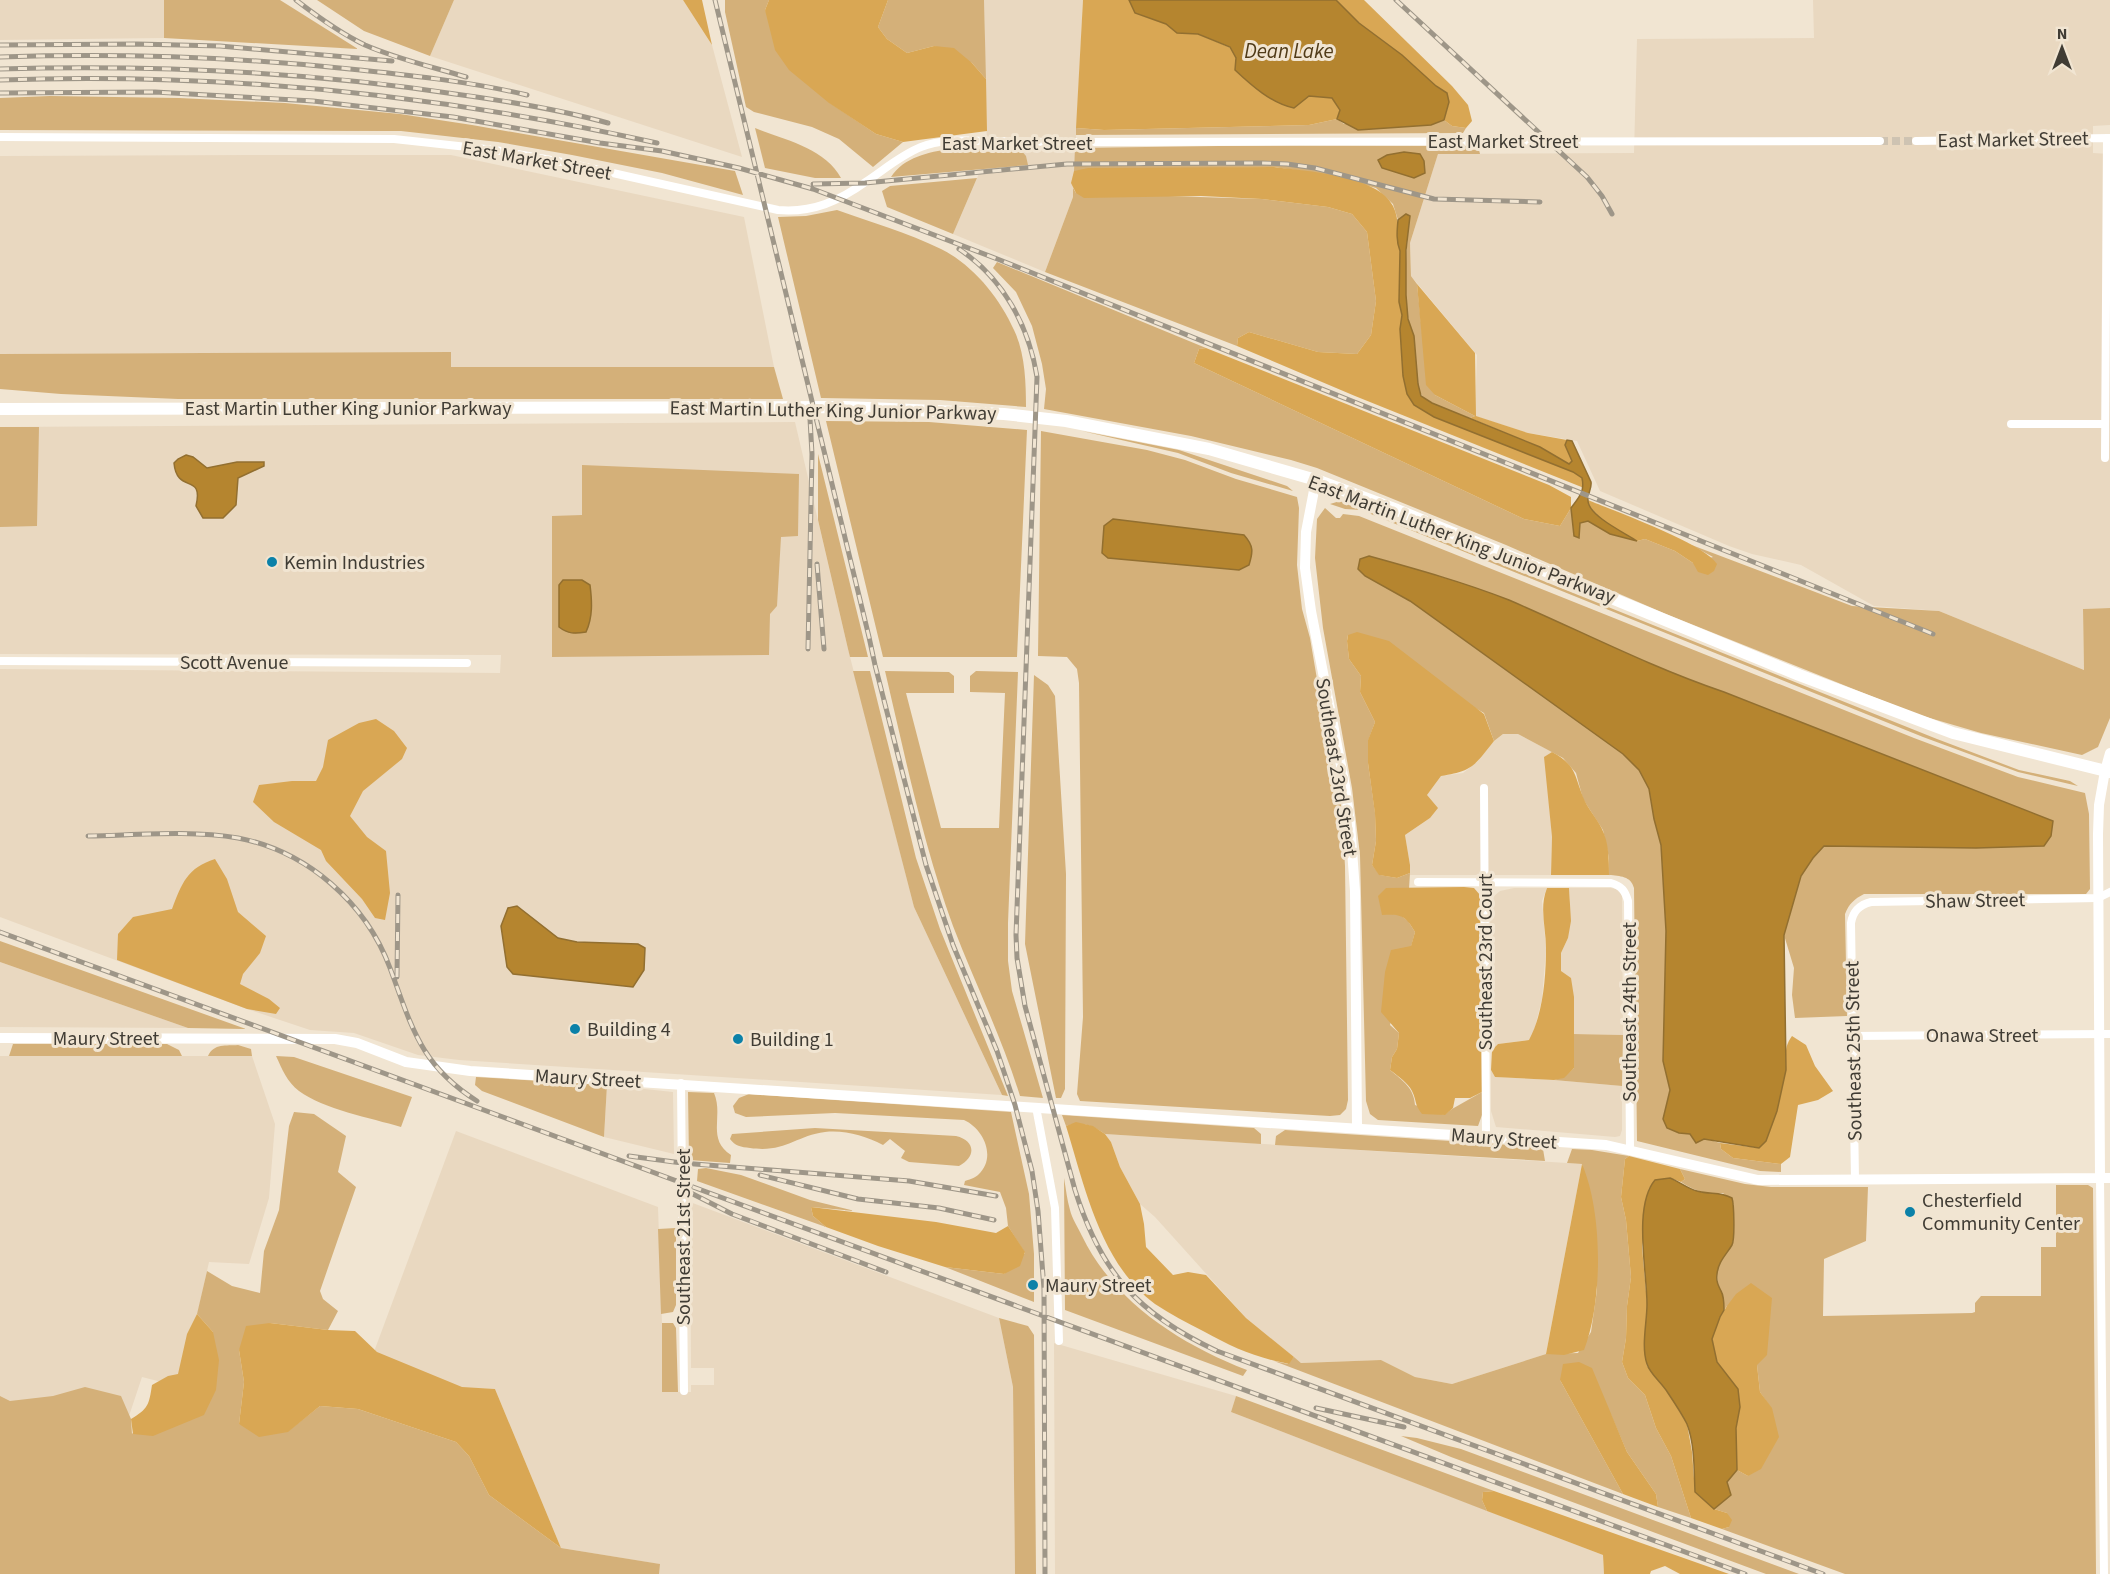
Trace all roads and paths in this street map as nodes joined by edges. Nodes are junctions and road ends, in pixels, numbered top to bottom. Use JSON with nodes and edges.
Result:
{"nodes":[{"id":1,"x":0,"y":137,"type":"edge"},
{"id":2,"x":2109,"y":138,"type":"edge"},
{"id":3,"x":1880,"y":141,"type":"tunnel mouth"},
{"id":4,"x":1916,"y":141,"type":"tunnel mouth"},
{"id":5,"x":0,"y":409,"type":"edge"},
{"id":6,"x":2011,"y":424,"type":"dead end"},
{"id":7,"x":2105,"y":424,"type":"junction"},
{"id":8,"x":2105,"y":458,"type":"dead end"},
{"id":9,"x":1316,"y":480,"type":"junction"},
{"id":10,"x":0,"y":661,"type":"edge"},
{"id":11,"x":467,"y":663,"type":"dead end"},
{"id":12,"x":2110,"y":753,"type":"edge"},
{"id":13,"x":2107,"y":772,"type":"edge"},
{"id":14,"x":1484,"y":788,"type":"dead end"},
{"id":15,"x":1418,"y":882,"type":"dead end"},
{"id":16,"x":1485,"y":882,"type":"junction"},
{"id":17,"x":2110,"y":892,"type":"edge"},
{"id":18,"x":2098,"y":898,"type":"junction"},
{"id":19,"x":1851,"y":923,"type":"joint"},
{"id":20,"x":2104,"y":1034,"type":"edge"},
{"id":21,"x":1853,"y":1036,"type":"junction"},
{"id":22,"x":0,"y":1038,"type":"edge"},
{"id":23,"x":681,"y":1083,"type":"junction"},
{"id":24,"x":1036,"y":1107,"type":"junction"},
{"id":25,"x":1357,"y":1127,"type":"junction"},
{"id":26,"x":1486,"y":1137,"type":"junction"},
{"id":27,"x":1630,"y":1149,"type":"junction"},
{"id":28,"x":2105,"y":1178,"type":"edge"},
{"id":29,"x":1855,"y":1179,"type":"junction"},
{"id":30,"x":2106,"y":1324,"type":"edge"},
{"id":31,"x":1059,"y":1341,"type":"dead end"},
{"id":32,"x":684,"y":1391,"type":"dead end"},
{"id":33,"x":2104,"y":1574,"type":"edge"}],
"edges":[{"from":1,"to":3,"type":"street","name":"East Market Street"},
{"from":2,"to":4,"type":"street","name":"East Market Street"},
{"from":2,"to":7,"type":"street"},
{"from":5,"to":9,"type":"main road","name":"East Martin Luther King Junior Parkway"},
{"from":6,"to":7,"type":"street"},
{"from":7,"to":8,"type":"street"},
{"from":9,"to":13,"type":"main road","name":"East Martin Luther King Junior Parkway"},
{"from":9,"to":25,"type":"main road","name":"Southeast 23rd Street"},
{"from":10,"to":11,"type":"street","name":"Scott Avenue"},
{"from":12,"to":13,"type":"main road"},
{"from":13,"to":18,"type":"main road"},
{"from":14,"to":16,"type":"street","name":"Southeast 23rd Court"},
{"from":15,"to":16,"type":"street"},
{"from":16,"to":26,"type":"street","name":"Southeast 23rd Court"},
{"from":16,"to":27,"type":"street","name":"Southeast 24th Street"},
{"from":17,"to":18,"type":"street","name":"Shaw Street"},
{"from":18,"to":19,"type":"street","name":"Shaw Street"},
{"from":18,"to":20,"type":"main road"},
{"from":19,"to":21,"type":"street","name":"Southeast 25th Street"},
{"from":20,"to":21,"type":"street","name":"Onawa Street"},
{"from":20,"to":28,"type":"main road"},
{"from":21,"to":29,"type":"street","name":"Southeast 25th Street"},
{"from":22,"to":23,"type":"main road","name":"Maury Street"},
{"from":23,"to":24,"type":"main road","name":"Maury Street"},
{"from":23,"to":32,"type":"street","name":"Southeast 21st Street"},
{"from":24,"to":25,"type":"main road","name":"Maury Street"},
{"from":24,"to":31,"type":"street"},
{"from":25,"to":26,"type":"main road","name":"Maury Street"},
{"from":26,"to":27,"type":"main road","name":"Maury Street"},
{"from":27,"to":29,"type":"main road","name":"Maury Street"},
{"from":28,"to":29,"type":"main road","name":"Maury Street"},
{"from":28,"to":30,"type":"street"},
{"from":30,"to":33,"type":"street"}]}
